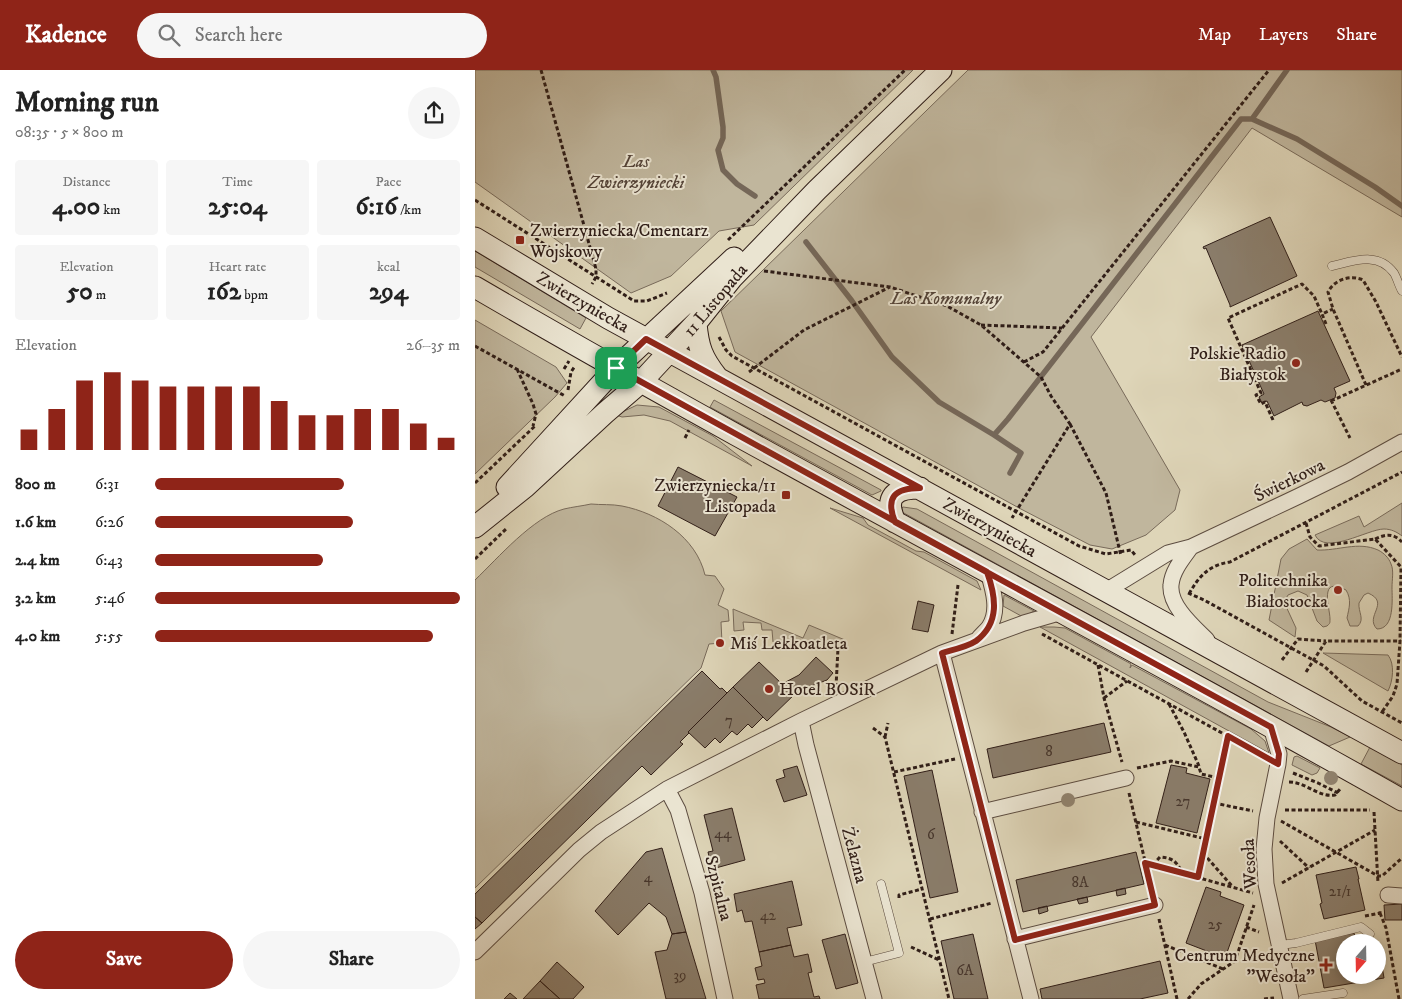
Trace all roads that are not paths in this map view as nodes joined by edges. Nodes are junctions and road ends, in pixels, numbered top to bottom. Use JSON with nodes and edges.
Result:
{"nodes":[{"id":1,"x":941,"y":70,"type":"edge"},
{"id":2,"x":475,"y":238,"type":"edge"},
{"id":3,"x":1332,"y":266,"type":"dead end"},
{"id":4,"x":475,"y":287,"type":"edge"},
{"id":5,"x":1402,"y":291,"type":"edge"},
{"id":6,"x":695,"y":313,"type":"junction"},
{"id":7,"x":646,"y":339,"type":"junction"},
{"id":8,"x":670,"y":352,"type":"junction"},
{"id":9,"x":616,"y":368,"type":"junction"},
{"id":10,"x":719,"y":379,"type":"junction"},
{"id":11,"x":641,"y":382,"type":"junction"},
{"id":12,"x":1402,"y":442,"type":"edge"},
{"id":13,"x":920,"y":488,"type":"junction"},
{"id":14,"x":895,"y":522,"type":"junction"},
{"id":15,"x":475,"y":523,"type":"edge"},
{"id":16,"x":475,"y":527,"type":"edge"},
{"id":17,"x":1191,"y":547,"type":"junction"},
{"id":18,"x":987,"y":572,"type":"junction"},
{"id":19,"x":1106,"y":591,"type":"junction"},
{"id":20,"x":1062,"y":612,"type":"junction"},
{"id":21,"x":975,"y":642,"type":"junction"},
{"id":22,"x":942,"y":653,"type":"junction"},
{"id":23,"x":1224,"y":656,"type":"junction"},
{"id":24,"x":801,"y":721,"type":"junction"},
{"id":25,"x":1271,"y":727,"type":"junction"},
{"id":26,"x":1402,"y":753,"type":"edge"},
{"id":27,"x":1125,"y":774,"type":"road end"},
{"id":28,"x":667,"y":789,"type":"junction"},
{"id":29,"x":1402,"y":800,"type":"edge"},
{"id":30,"x":982,"y":812,"type":"junction"},
{"id":31,"x":881,"y":884,"type":"dead end"},
{"id":32,"x":1155,"y":905,"type":"road end"},
{"id":33,"x":1370,"y":934,"type":"dead end"},
{"id":34,"x":1015,"y":940,"type":"junction"},
{"id":35,"x":1279,"y":945,"type":"junction"},
{"id":36,"x":475,"y":952,"type":"edge"},
{"id":37,"x":865,"y":962,"type":"junction"},
{"id":38,"x":1343,"y":993,"type":"dead end"},
{"id":39,"x":725,"y":999,"type":"edge"},
{"id":40,"x":874,"y":999,"type":"edge"},
{"id":41,"x":1031,"y":999,"type":"edge"},
{"id":42,"x":1291,"y":999,"type":"edge"},
{"id":43,"x":1303,"y":999,"type":"edge"}],
"edges":[{"from":1,"to":6,"type":"main road","name":"11 Listopada"},
{"from":2,"to":7,"type":"main road","name":"Zwierzyniecka"},
{"from":3,"to":5,"type":"lane"},
{"from":4,"to":9,"type":"main road"},
{"from":6,"to":7,"type":"main road","name":"11 Listopada"},
{"from":6,"to":8,"type":"main road","name":"11 Listopada"},
{"from":6,"to":10,"type":"main road"},
{"from":7,"to":8,"type":"main road","name":"Zwierzyniecka"},
{"from":7,"to":9,"type":"main road","name":"11 Listopada"},
{"from":8,"to":10,"type":"main road","name":"Zwierzyniecka"},
{"from":8,"to":11,"type":"main road","name":"11 Listopada"},
{"from":9,"to":11,"type":"main road"},
{"from":9,"to":15,"type":"main road","name":"11 Listopada"},
{"from":10,"to":13,"type":"main road","name":"Zwierzyniecka"},
{"from":11,"to":14,"type":"main road"},
{"from":11,"to":16,"type":"main road","name":"11 Listopada"},
{"from":12,"to":17,"type":"street","name":"Świerkowa"},
{"from":13,"to":14,"type":"main road"},
{"from":13,"to":19,"type":"main road","name":"Zwierzyniecka"},
{"from":14,"to":18,"type":"main road"},
{"from":17,"to":19,"type":"street","name":"Świerkowa"},
{"from":17,"to":23,"type":"street"},
{"from":18,"to":20,"type":"main road"},
{"from":18,"to":21,"type":"street"},
{"from":19,"to":23,"type":"main road","name":"Zwierzyniecka"},
{"from":20,"to":21,"type":"street"},
{"from":20,"to":25,"type":"main road"},
{"from":21,"to":22,"type":"street"},
{"from":22,"to":24,"type":"street"},
{"from":22,"to":30,"type":"street"},
{"from":23,"to":26,"type":"main road","name":"Zwierzyniecka"},
{"from":24,"to":28,"type":"street"},
{"from":24,"to":37,"type":"street","name":"Żelazna"},
{"from":25,"to":29,"type":"main road"},
{"from":25,"to":35,"type":"street","name":"Wesoła"},
{"from":27,"to":30,"type":"street"},
{"from":28,"to":36,"type":"street"},
{"from":28,"to":39,"type":"street","name":"Szpitalna"},
{"from":30,"to":34,"type":"street"},
{"from":31,"to":37,"type":"lane"},
{"from":32,"to":34,"type":"street"},
{"from":33,"to":35,"type":"lane"},
{"from":34,"to":41,"type":"street"},
{"from":35,"to":42,"type":"street","name":"Wesoła"},
{"from":37,"to":40,"type":"street","name":"Żelazna"},
{"from":38,"to":43,"type":"lane"}]}
